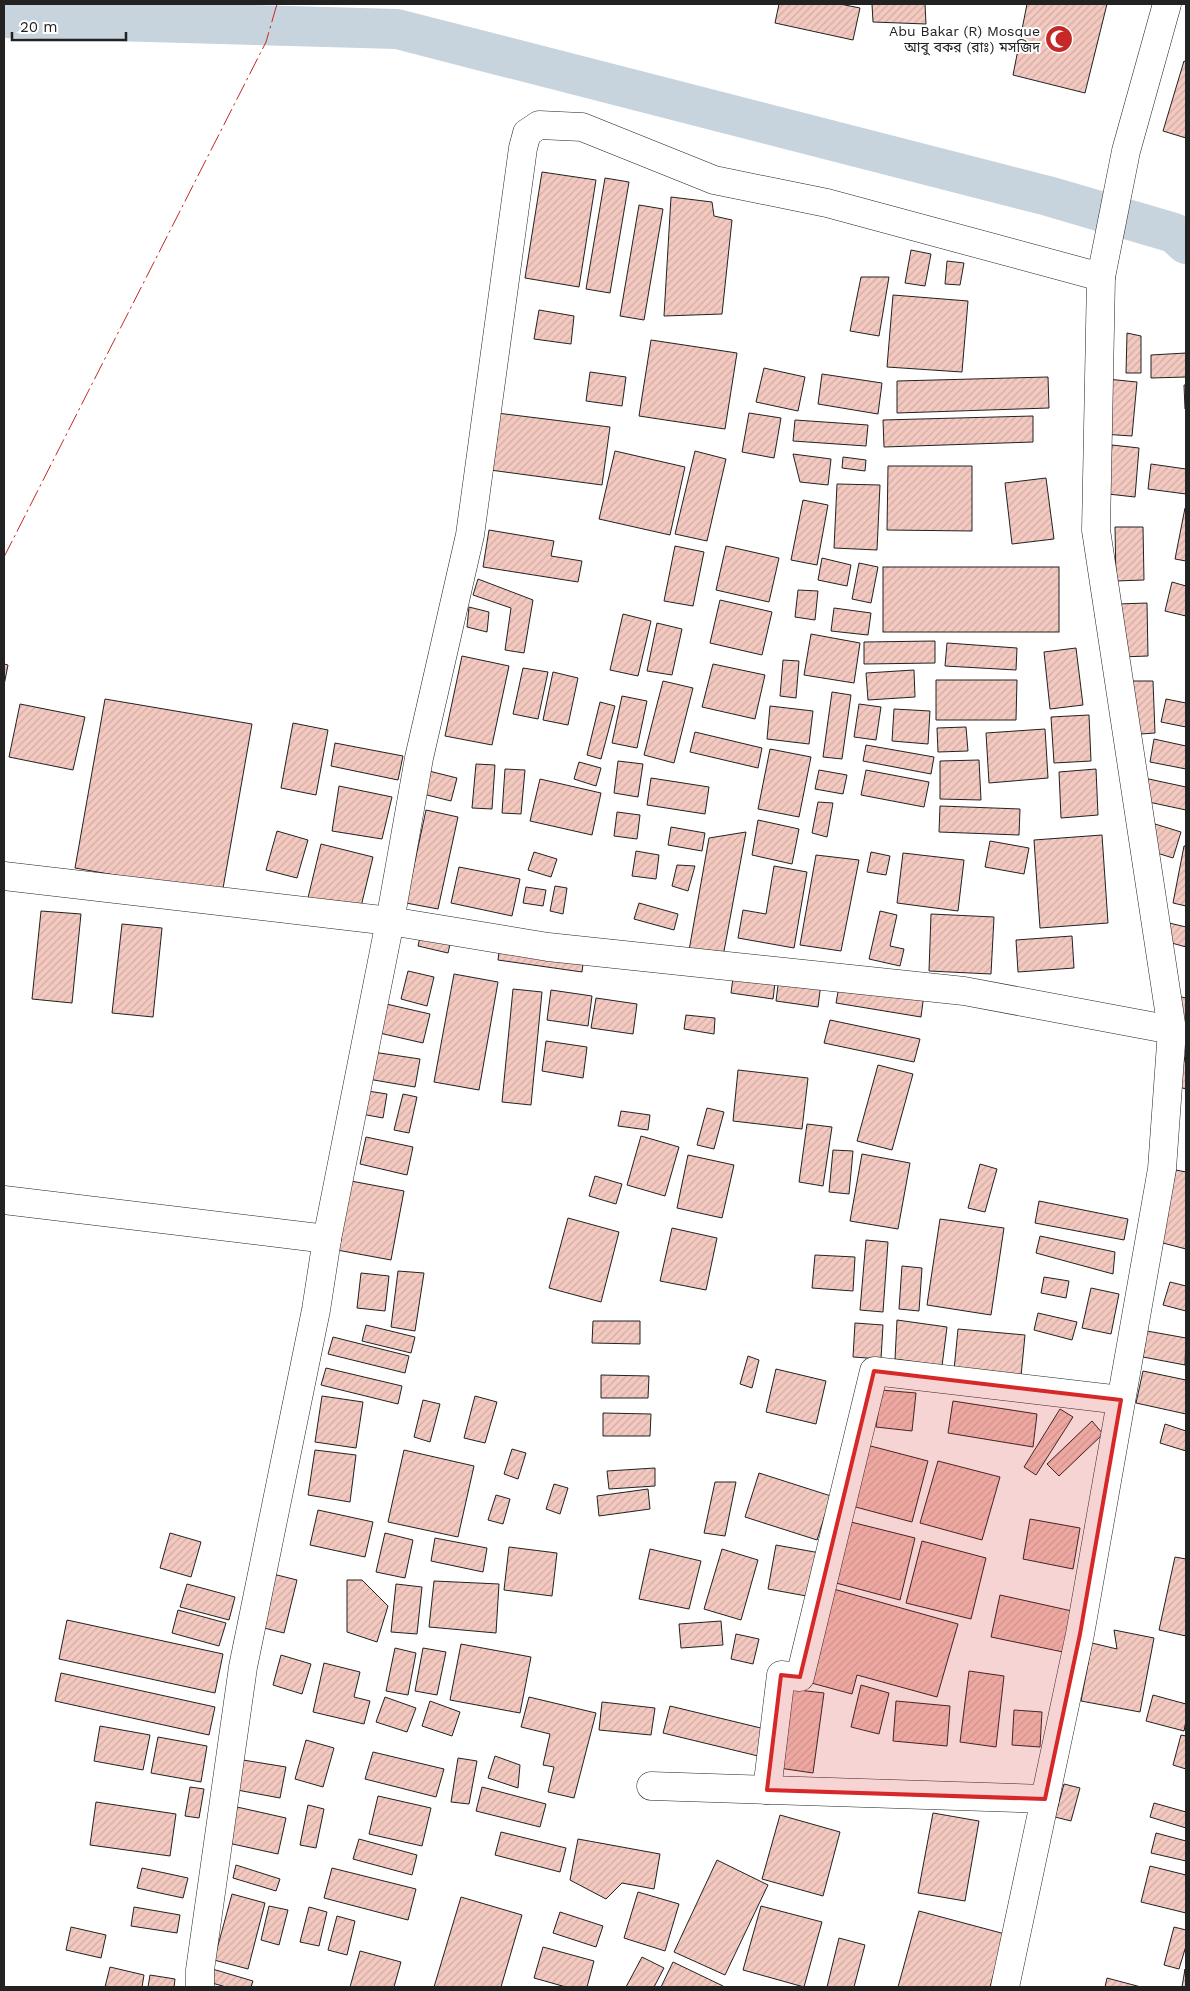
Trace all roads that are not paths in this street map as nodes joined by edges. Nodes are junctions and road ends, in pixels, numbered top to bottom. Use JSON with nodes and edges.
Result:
{"nodes":[{"id":1,"x":1167,"y":4,"type":"edge"},
{"id":2,"x":1101,"y":277,"type":"junction"},
{"id":3,"x":4,"y":876,"type":"edge"},
{"id":4,"x":390,"y":921,"type":"junction"},
{"id":5,"x":1172,"y":1030,"type":"junction"},
{"id":6,"x":4,"y":1200,"type":"edge"},
{"id":7,"x":327,"y":1239,"type":"junction"},
{"id":8,"x":1121,"y":1400,"type":"junction"},
{"id":9,"x":650,"y":1786,"type":"dead end"},
{"id":10,"x":767,"y":1790,"type":"junction"},
{"id":11,"x":1045,"y":1799,"type":"junction"},
{"id":12,"x":200,"y":1987,"type":"edge"},
{"id":13,"x":1005,"y":1987,"type":"edge"}],
"edges":[{"from":1,"to":2,"type":"street"},
{"from":2,"to":4,"type":"street"},
{"from":2,"to":5,"type":"street"},
{"from":3,"to":4,"type":"street"},
{"from":4,"to":5,"type":"street"},
{"from":4,"to":7,"type":"street"},
{"from":5,"to":8,"type":"street"},
{"from":6,"to":7,"type":"street"},
{"from":7,"to":12,"type":"street"},
{"from":8,"to":10,"type":"street"},
{"from":8,"to":11,"type":"street"},
{"from":9,"to":10,"type":"street"},
{"from":10,"to":11,"type":"street"},
{"from":11,"to":13,"type":"street"}]}
